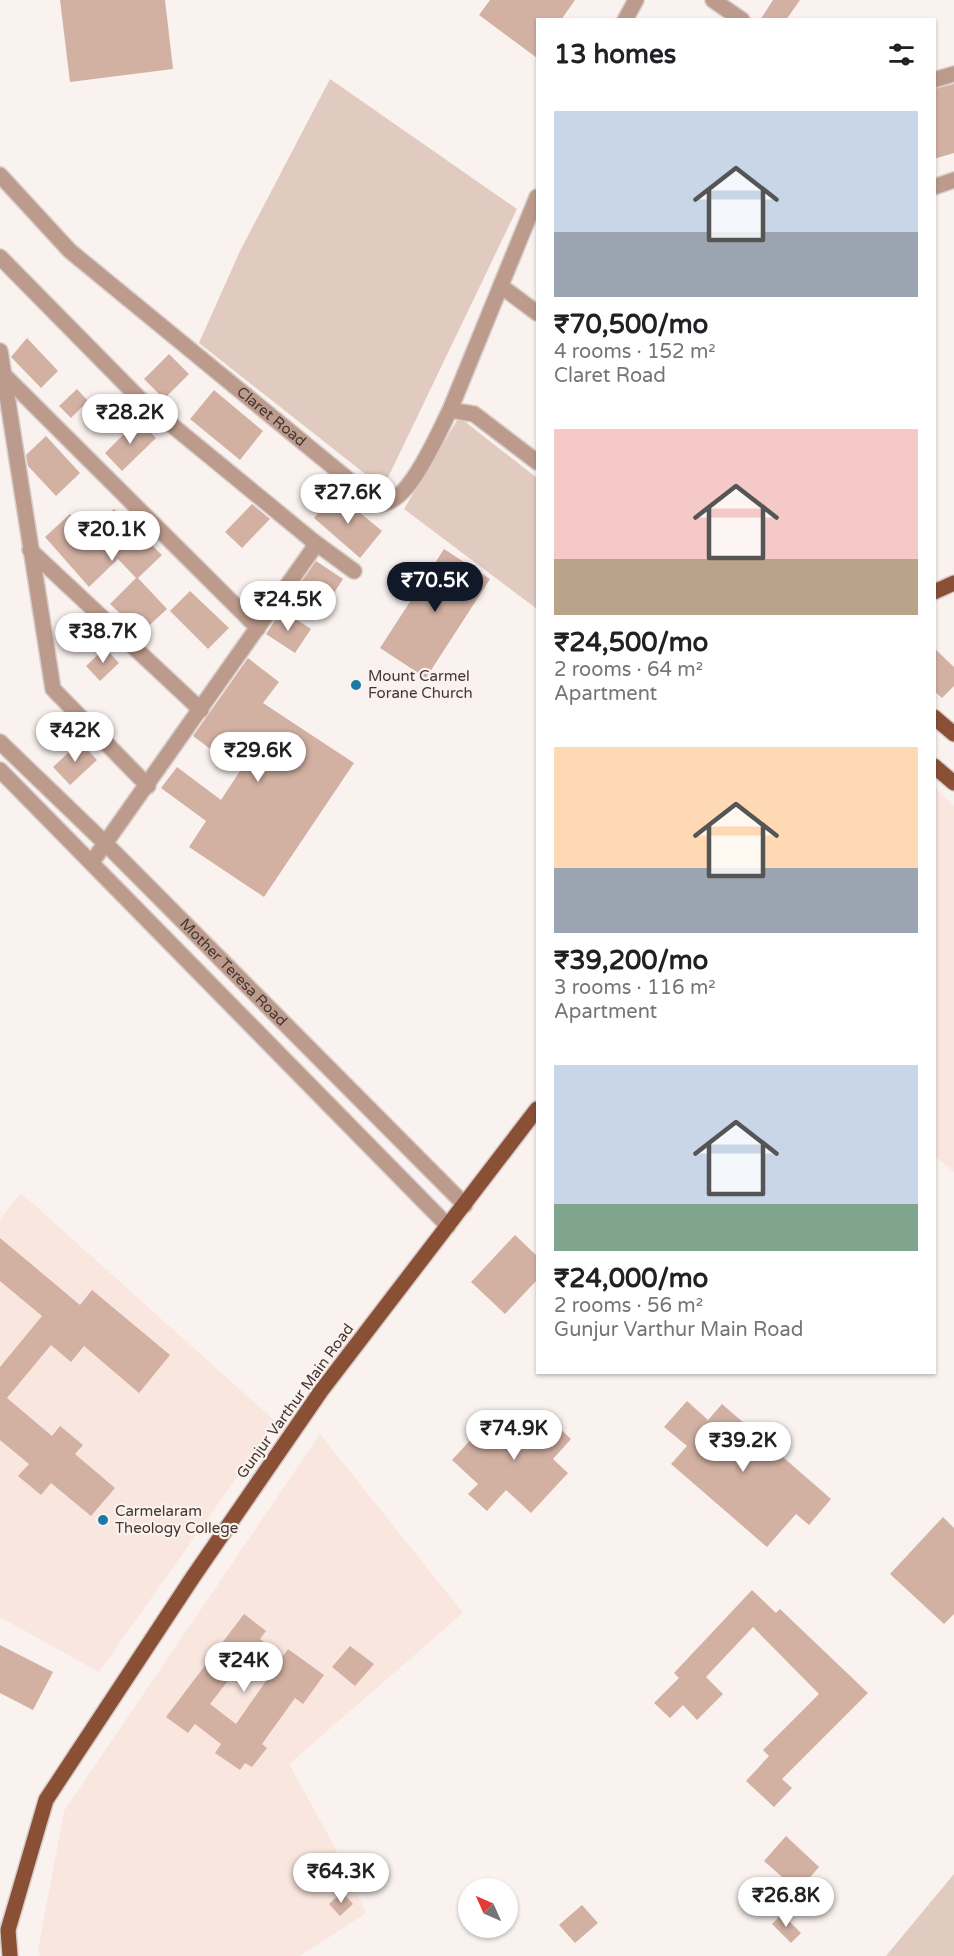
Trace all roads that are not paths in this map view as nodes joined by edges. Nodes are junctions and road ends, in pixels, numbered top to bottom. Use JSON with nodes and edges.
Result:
{"nodes":[{"id":1,"x":636,"y":0,"type":"edge"},
{"id":2,"x":712,"y":0,"type":"edge"},
{"id":3,"x":627,"y":18,"type":"edge"},
{"id":4,"x":739,"y":18,"type":"edge"},
{"id":5,"x":954,"y":74,"type":"edge"},
{"id":6,"x":936,"y":79,"type":"edge"},
{"id":7,"x":0,"y":175,"type":"edge"},
{"id":8,"x":954,"y":180,"type":"edge"},
{"id":9,"x":936,"y":186,"type":"edge"},
{"id":10,"x":536,"y":199,"type":"edge"},
{"id":11,"x":0,"y":256,"type":"edge"},
{"id":12,"x":501,"y":286,"type":"junction"},
{"id":13,"x":536,"y":313,"type":"edge"},
{"id":14,"x":0,"y":351,"type":"edge"},
{"id":15,"x":4,"y":375,"type":"junction"},
{"id":16,"x":450,"y":410,"type":"junction"},
{"id":17,"x":536,"y":461,"type":"edge"},
{"id":18,"x":313,"y":541,"type":"junction"},
{"id":19,"x":30,"y":550,"type":"junction"},
{"id":20,"x":354,"y":572,"type":"dead end"},
{"id":21,"x":954,"y":583,"type":"edge"},
{"id":22,"x":936,"y":591,"type":"edge"},
{"id":23,"x":258,"y":628,"type":"junction"},
{"id":24,"x":201,"y":710,"type":"junction"},
{"id":25,"x":936,"y":719,"type":"edge"},
{"id":26,"x":954,"y":734,"type":"edge"},
{"id":27,"x":0,"y":742,"type":"edge"},
{"id":28,"x":936,"y":767,"type":"edge"},
{"id":29,"x":0,"y":770,"type":"edge"},
{"id":30,"x":954,"y":783,"type":"edge"},
{"id":31,"x":148,"y":786,"type":"junction"},
{"id":32,"x":106,"y":844,"type":"junction"},
{"id":33,"x":92,"y":862,"type":"junction"},
{"id":34,"x":536,"y":1110,"type":"edge"},
{"id":35,"x":465,"y":1205,"type":"junction"},
{"id":36,"x":448,"y":1226,"type":"junction"},
{"id":37,"x":10,"y":1956,"type":"edge"}],
"edges":[{"from":1,"to":3,"type":"street"},
{"from":2,"to":4,"type":"street"},
{"from":5,"to":6,"type":"street"},
{"from":7,"to":16,"type":"street","name":"Claret Road"},
{"from":8,"to":9,"type":"street"},
{"from":10,"to":12,"type":"street","name":"Claret Road"},
{"from":11,"to":18,"type":"street"},
{"from":12,"to":13,"type":"street"},
{"from":12,"to":16,"type":"street","name":"Claret Road"},
{"from":14,"to":15,"type":"street"},
{"from":15,"to":19,"type":"street"},
{"from":15,"to":23,"type":"street"},
{"from":16,"to":17,"type":"street"},
{"from":18,"to":20,"type":"street"},
{"from":18,"to":23,"type":"street"},
{"from":19,"to":24,"type":"street"},
{"from":19,"to":31,"type":"street"},
{"from":21,"to":22,"type":"main road"},
{"from":23,"to":24,"type":"street"},
{"from":24,"to":31,"type":"street"},
{"from":25,"to":26,"type":"main road"},
{"from":27,"to":32,"type":"street","name":"Mother Teresa Road"},
{"from":28,"to":30,"type":"main road"},
{"from":29,"to":33,"type":"street","name":"Mother Teresa Road"},
{"from":31,"to":32,"type":"street"},
{"from":32,"to":33,"type":"street"},
{"from":32,"to":35,"type":"street","name":"Mother Teresa Road"},
{"from":33,"to":36,"type":"street","name":"Mother Teresa Road"},
{"from":34,"to":35,"type":"main road","name":"Gunjur Varthur Main Road"},
{"from":35,"to":36,"type":"main road","name":"Gunjur Varthur Main Road"},
{"from":36,"to":37,"type":"main road","name":"Gunjur Varthur Main Road"}]}
